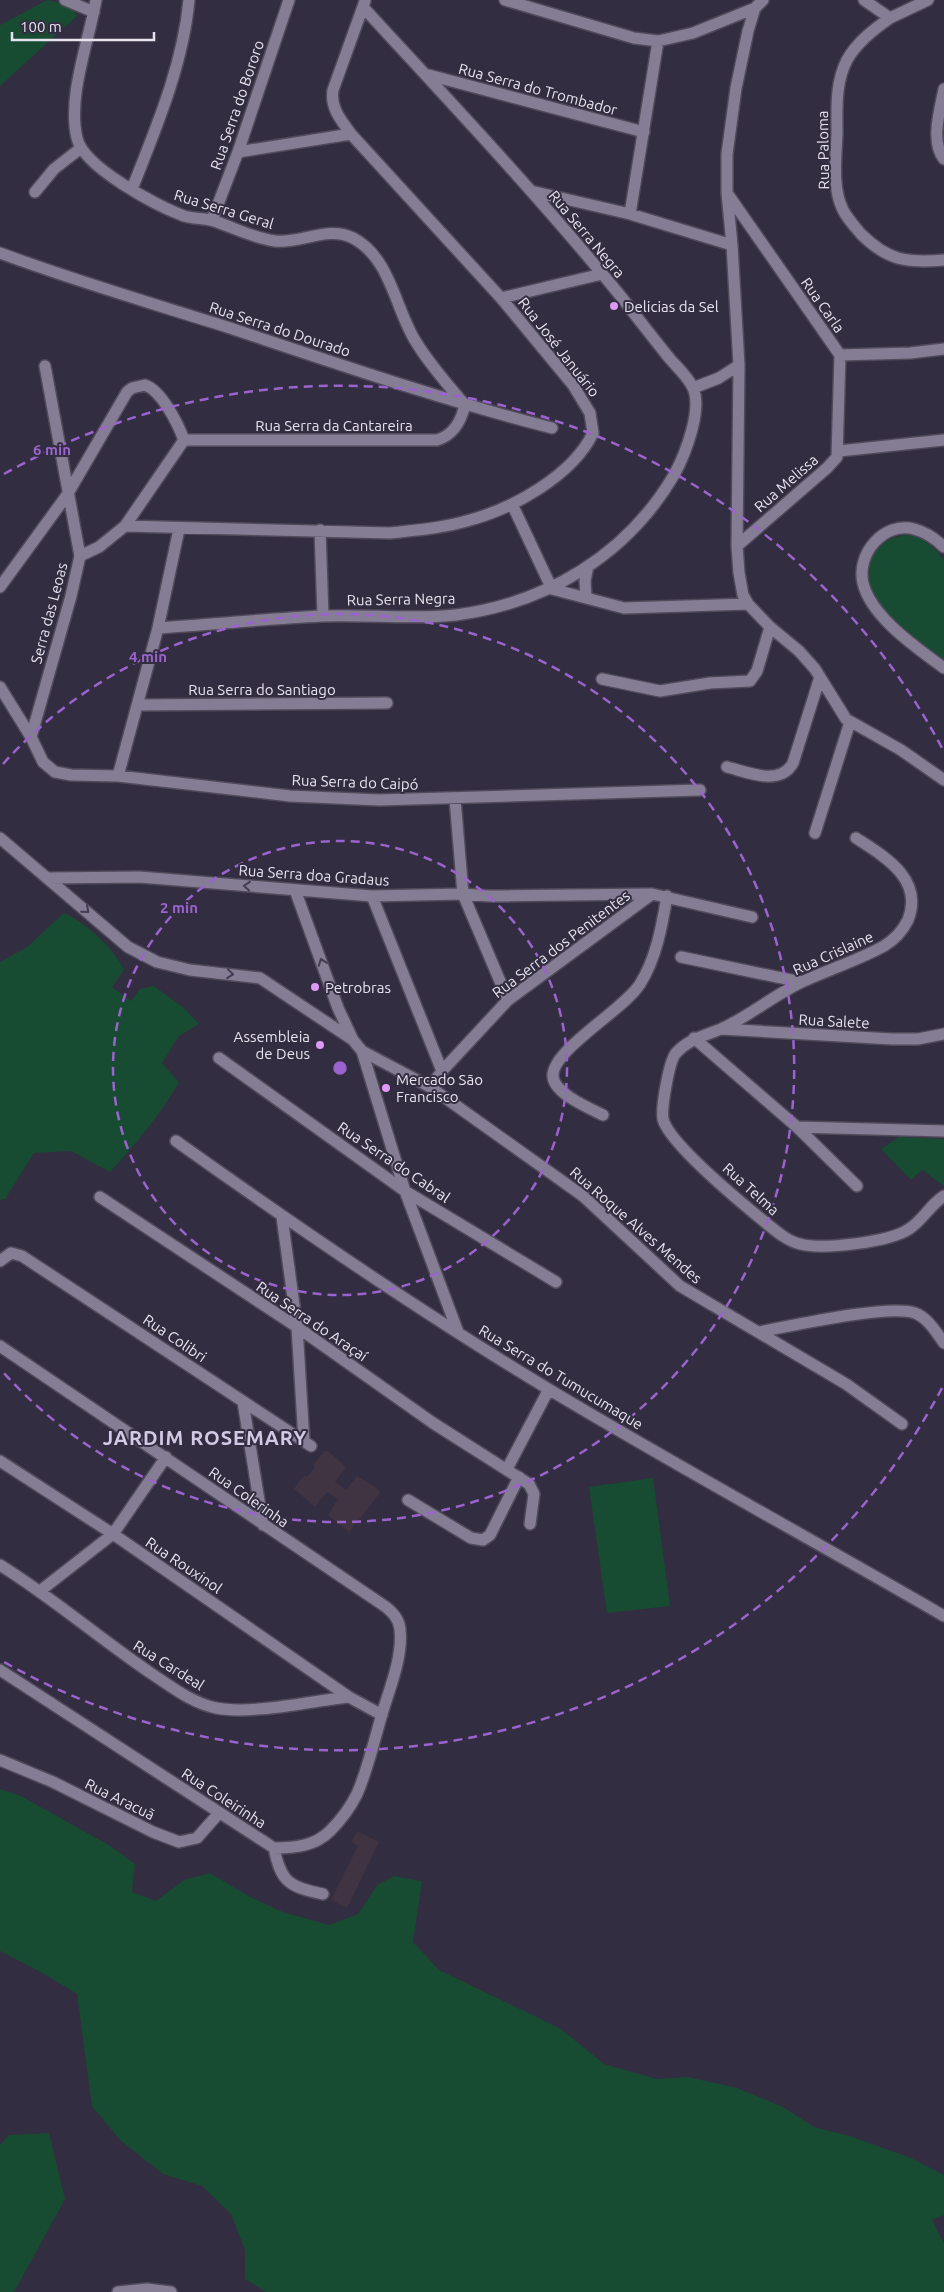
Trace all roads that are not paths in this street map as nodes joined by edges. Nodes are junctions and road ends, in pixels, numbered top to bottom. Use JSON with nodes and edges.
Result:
{"nodes":[{"id":1,"x":65,"y":0,"type":"edge"},
{"id":2,"x":96,"y":0,"type":"edge"},
{"id":3,"x":189,"y":0,"type":"edge"},
{"id":4,"x":289,"y":0,"type":"edge"},
{"id":5,"x":505,"y":0,"type":"edge"},
{"id":6,"x":864,"y":0,"type":"edge"},
{"id":7,"x":928,"y":0,"type":"edge"},
{"id":8,"x":364,"y":4,"type":"edge"},
{"id":9,"x":759,"y":4,"type":"edge"},
{"id":10,"x":94,"y":12,"type":"junction"},
{"id":11,"x":890,"y":18,"type":"junction"},
{"id":12,"x":658,"y":41,"type":"junction"},
{"id":13,"x":424,"y":74,"type":"junction"},
{"id":14,"x":944,"y":89,"type":"edge"},
{"id":15,"x":644,"y":132,"type":"junction"},
{"id":16,"x":351,"y":134,"type":"junction"},
{"id":17,"x":80,"y":148,"type":"junction"},
{"id":18,"x":238,"y":152,"type":"junction"},
{"id":19,"x":944,"y":159,"type":"edge"},
{"id":20,"x":132,"y":188,"type":"junction"},
{"id":21,"x":531,"y":190,"type":"junction"},
{"id":22,"x":35,"y":192,"type":"dead end"},
{"id":23,"x":727,"y":193,"type":"junction"},
{"id":24,"x":630,"y":214,"type":"junction"},
{"id":25,"x":212,"y":220,"type":"junction"},
{"id":26,"x":732,"y":245,"type":"junction"},
{"id":27,"x":0,"y":253,"type":"edge"},
{"id":28,"x":944,"y":260,"type":"edge"},
{"id":29,"x":602,"y":274,"type":"junction"},
{"id":30,"x":501,"y":298,"type":"junction"},
{"id":31,"x":944,"y":349,"type":"edge"},
{"id":32,"x":840,"y":355,"type":"junction"},
{"id":33,"x":739,"y":365,"type":"junction"},
{"id":34,"x":45,"y":366,"type":"dead end"},
{"id":35,"x":693,"y":388,"type":"junction"},
{"id":36,"x":465,"y":405,"type":"junction"},
{"id":37,"x":552,"y":428,"type":"dead end"},
{"id":38,"x":184,"y":440,"type":"junction"},
{"id":39,"x":944,"y":440,"type":"edge"},
{"id":40,"x":839,"y":451,"type":"junction"},
{"id":41,"x":67,"y":495,"type":"junction"},
{"id":42,"x":512,"y":504,"type":"junction"},
{"id":43,"x":125,"y":526,"type":"junction"},
{"id":44,"x":179,"y":529,"type":"junction"},
{"id":45,"x":320,"y":530,"type":"junction"},
{"id":46,"x":737,"y":546,"type":"junction"},
{"id":47,"x":944,"y":547,"type":"edge"},
{"id":48,"x":80,"y":556,"type":"junction"},
{"id":49,"x":588,"y":566,"type":"junction"},
{"id":50,"x":0,"y":587,"type":"edge"},
{"id":51,"x":552,"y":588,"type":"junction"},
{"id":52,"x":586,"y":596,"type":"junction"},
{"id":53,"x":748,"y":604,"type":"junction"},
{"id":54,"x":323,"y":616,"type":"junction"},
{"id":55,"x":770,"y":627,"type":"junction"},
{"id":56,"x":158,"y":628,"type":"junction"},
{"id":57,"x":944,"y":668,"type":"edge"},
{"id":58,"x":820,"y":678,"type":"junction"},
{"id":59,"x":602,"y":679,"type":"dead end"},
{"id":60,"x":0,"y":687,"type":"edge"},
{"id":61,"x":387,"y":703,"type":"dead end"},
{"id":62,"x":138,"y":705,"type":"junction"},
{"id":63,"x":850,"y":722,"type":"junction"},
{"id":64,"x":31,"y":737,"type":"junction"},
{"id":65,"x":727,"y":767,"type":"dead end"},
{"id":66,"x":118,"y":776,"type":"junction"},
{"id":67,"x":944,"y":780,"type":"edge"},
{"id":68,"x":700,"y":790,"type":"dead end"},
{"id":69,"x":455,"y":799,"type":"junction"},
{"id":70,"x":815,"y":832,"type":"dead end"},
{"id":71,"x":0,"y":838,"type":"edge"},
{"id":72,"x":856,"y":838,"type":"dead end"},
{"id":73,"x":49,"y":878,"type":"junction"},
{"id":74,"x":295,"y":890,"type":"junction"},
{"id":75,"x":463,"y":894,"type":"junction"},
{"id":76,"x":652,"y":894,"type":"junction"},
{"id":77,"x":372,"y":896,"type":"junction"},
{"id":78,"x":667,"y":896,"type":"junction"},
{"id":79,"x":752,"y":917,"type":"dead end"},
{"id":80,"x":681,"y":956,"type":"dead end"},
{"id":81,"x":801,"y":982,"type":"junction"},
{"id":82,"x":508,"y":1000,"type":"junction"},
{"id":83,"x":338,"y":1008,"type":"junction"},
{"id":84,"x":316,"y":1016,"type":"junction"},
{"id":85,"x":721,"y":1029,"type":"junction"},
{"id":86,"x":944,"y":1034,"type":"edge"},
{"id":87,"x":694,"y":1038,"type":"junction"},
{"id":88,"x":353,"y":1040,"type":"junction"},
{"id":89,"x":362,"y":1052,"type":"junction"},
{"id":90,"x":219,"y":1058,"type":"dead end"},
{"id":91,"x":442,"y":1071,"type":"junction"},
{"id":92,"x":430,"y":1087,"type":"junction"},
{"id":93,"x":603,"y":1115,"type":"dead end"},
{"id":94,"x":796,"y":1126,"type":"junction"},
{"id":95,"x":944,"y":1131,"type":"edge"},
{"id":96,"x":176,"y":1141,"type":"dead end"},
{"id":97,"x":857,"y":1186,"type":"dead end"},
{"id":98,"x":405,"y":1191,"type":"junction"},
{"id":99,"x":944,"y":1196,"type":"edge"},
{"id":100,"x":100,"y":1197,"type":"dead end"},
{"id":101,"x":282,"y":1216,"type":"junction"},
{"id":102,"x":0,"y":1261,"type":"edge"},
{"id":103,"x":556,"y":1282,"type":"dead end"},
{"id":104,"x":297,"y":1328,"type":"junction"},
{"id":105,"x":458,"y":1332,"type":"junction"},
{"id":106,"x":760,"y":1332,"type":"junction"},
{"id":107,"x":944,"y":1342,"type":"edge"},
{"id":108,"x":0,"y":1346,"type":"edge"},
{"id":109,"x":548,"y":1389,"type":"junction"},
{"id":110,"x":243,"y":1402,"type":"junction"},
{"id":111,"x":902,"y":1424,"type":"dead end"},
{"id":112,"x":166,"y":1457,"type":"junction"},
{"id":113,"x":0,"y":1461,"type":"edge"},
{"id":114,"x":507,"y":1469,"type":"junction"},
{"id":115,"x":519,"y":1477,"type":"junction"},
{"id":116,"x":408,"y":1500,"type":"dead end"},
{"id":117,"x":530,"y":1524,"type":"dead end"},
{"id":118,"x":263,"y":1525,"type":"junction"},
{"id":119,"x":113,"y":1534,"type":"junction"},
{"id":120,"x":0,"y":1565,"type":"edge"},
{"id":121,"x":40,"y":1591,"type":"junction"},
{"id":122,"x":944,"y":1616,"type":"edge"},
{"id":123,"x":0,"y":1670,"type":"edge"},
{"id":124,"x":349,"y":1696,"type":"junction"},
{"id":125,"x":382,"y":1715,"type":"junction"},
{"id":126,"x":0,"y":1760,"type":"edge"},
{"id":127,"x":219,"y":1813,"type":"junction"},
{"id":128,"x":274,"y":1848,"type":"junction"},
{"id":129,"x":323,"y":1894,"type":"dead end"},
{"id":130,"x":131,"y":2291,"type":"edge"},
{"id":131,"x":118,"y":2292,"type":"edge"},
{"id":132,"x":171,"y":2292,"type":"edge"}],
"edges":[{"from":1,"to":10,"type":"street"},
{"from":2,"to":10,"type":"street"},
{"from":3,"to":20,"type":"street"},
{"from":4,"to":18,"type":"street","name":"Rua Serra do Bororo"},
{"from":5,"to":12,"type":"street"},
{"from":6,"to":11,"type":"street"},
{"from":7,"to":11,"type":"street","name":"Rua Paloma"},
{"from":8,"to":13,"type":"street","name":"Rua Serra Negra"},
{"from":8,"to":16,"type":"street","name":"Rua José Januário"},
{"from":9,"to":12,"type":"street"},
{"from":9,"to":23,"type":"street"},
{"from":10,"to":17,"type":"street"},
{"from":11,"to":28,"type":"street","name":"Rua Paloma"},
{"from":12,"to":15,"type":"street"},
{"from":13,"to":15,"type":"street","name":"Rua Serra do Trombador"},
{"from":13,"to":21,"type":"street","name":"Rua Serra Negra"},
{"from":14,"to":19,"type":"street"},
{"from":15,"to":24,"type":"street"},
{"from":16,"to":18,"type":"street"},
{"from":16,"to":30,"type":"street","name":"Rua José Januário"},
{"from":17,"to":20,"type":"street","name":"Rua Serra Geral"},
{"from":17,"to":22,"type":"street"},
{"from":18,"to":25,"type":"street","name":"Rua Serra do Bororo"},
{"from":20,"to":25,"type":"street","name":"Rua Serra Geral"},
{"from":21,"to":24,"type":"street"},
{"from":21,"to":29,"type":"street","name":"Rua Serra Negra"},
{"from":23,"to":26,"type":"street"},
{"from":23,"to":32,"type":"street","name":"Rua Carla"},
{"from":24,"to":26,"type":"street"},
{"from":25,"to":36,"type":"street","name":"Rua Serra Geral"},
{"from":26,"to":33,"type":"street"},
{"from":27,"to":36,"type":"street","name":"Rua Serra do Dourado"},
{"from":29,"to":30,"type":"street"},
{"from":29,"to":35,"type":"street","name":"Rua Serra Negra"},
{"from":30,"to":42,"type":"street","name":"Rua José Januário"},
{"from":31,"to":32,"type":"street"},
{"from":32,"to":40,"type":"street","name":"Rua Carla"},
{"from":33,"to":35,"type":"street"},
{"from":33,"to":46,"type":"street"},
{"from":34,"to":41,"type":"street","name":"Serra das Leoas"},
{"from":35,"to":49,"type":"street","name":"Rua Serra Negra"},
{"from":36,"to":37,"type":"street","name":"Rua Serra do Dourado"},
{"from":36,"to":38,"type":"street","name":"Rua Serra da Cantareira"},
{"from":38,"to":41,"type":"street"},
{"from":38,"to":43,"type":"street"},
{"from":39,"to":40,"type":"street","name":"Rua Melissa"},
{"from":40,"to":46,"type":"street","name":"Rua Melissa"},
{"from":41,"to":48,"type":"street","name":"Serra das Leoas"},
{"from":41,"to":50,"type":"street"},
{"from":42,"to":45,"type":"street","name":"Rua José Januário"},
{"from":42,"to":51,"type":"street"},
{"from":43,"to":44,"type":"street","name":"Rua José Januário"},
{"from":43,"to":48,"type":"street"},
{"from":44,"to":45,"type":"street","name":"Rua José Januário"},
{"from":44,"to":56,"type":"street"},
{"from":45,"to":54,"type":"street"},
{"from":46,"to":53,"type":"street"},
{"from":47,"to":57,"type":"street"},
{"from":48,"to":64,"type":"street","name":"Serra das Leoas"},
{"from":49,"to":51,"type":"street","name":"Rua Serra Negra"},
{"from":49,"to":52,"type":"street"},
{"from":51,"to":52,"type":"street"},
{"from":51,"to":54,"type":"street","name":"Rua Serra Negra"},
{"from":52,"to":53,"type":"street"},
{"from":53,"to":55,"type":"street"},
{"from":54,"to":56,"type":"street","name":"Rua Serra Negra"},
{"from":55,"to":58,"type":"street"},
{"from":55,"to":59,"type":"street"},
{"from":56,"to":62,"type":"street"},
{"from":58,"to":63,"type":"street"},
{"from":58,"to":65,"type":"street"},
{"from":60,"to":64,"type":"street","name":"Rua Serra do Caipó"},
{"from":61,"to":62,"type":"street","name":"Rua Serra do Santiago"},
{"from":62,"to":66,"type":"street"},
{"from":63,"to":67,"type":"street"},
{"from":63,"to":70,"type":"street"},
{"from":64,"to":66,"type":"street","name":"Rua Serra do Caipó"},
{"from":66,"to":69,"type":"street","name":"Rua Serra do Caipó"},
{"from":68,"to":69,"type":"street","name":"Rua Serra do Caipó"},
{"from":69,"to":75,"type":"street"},
{"from":71,"to":73,"type":"street","name":"Rua Roque Alves Mendes"},
{"from":72,"to":81,"type":"street","name":"Rua Crislaine"},
{"from":74,"to":73,"type":"street","name":"Rua Serra doa Gradaus","one_way":true},
{"from":73,"to":84,"type":"street","name":"Rua Roque Alves Mendes","one_way":true},
{"from":74,"to":77,"type":"street","name":"Rua Serra doa Gradaus"},
{"from":83,"to":74,"type":"street","one_way":true},
{"from":75,"to":76,"type":"street","name":"Rua Serra doa Gradaus"},
{"from":75,"to":77,"type":"street","name":"Rua Serra doa Gradaus"},
{"from":75,"to":82,"type":"street"},
{"from":76,"to":78,"type":"street","name":"Rua Serra doa Gradaus"},
{"from":76,"to":82,"type":"street","name":"Rua Serra dos Penitentes"},
{"from":77,"to":91,"type":"street"},
{"from":78,"to":79,"type":"street","name":"Rua Serra doa Gradaus"},
{"from":78,"to":93,"type":"street"},
{"from":80,"to":81,"type":"street"},
{"from":81,"to":85,"type":"street","name":"Rua Crislaine"},
{"from":82,"to":91,"type":"street","name":"Rua Serra dos Penitentes"},
{"from":83,"to":84,"type":"street"},
{"from":83,"to":88,"type":"street"},
{"from":84,"to":88,"type":"street","name":"Rua Roque Alves Mendes"},
{"from":85,"to":86,"type":"street","name":"Rua Salete"},
{"from":85,"to":87,"type":"street","name":"Rua Telma"},
{"from":87,"to":94,"type":"street"},
{"from":87,"to":99,"type":"street","name":"Rua Telma"},
{"from":88,"to":89,"type":"street","name":"Rua Roque Alves Mendes"},
{"from":89,"to":92,"type":"street","name":"Rua Roque Alves Mendes"},
{"from":89,"to":98,"type":"street"},
{"from":90,"to":98,"type":"street","name":"Rua Serra do Cabral"},
{"from":91,"to":92,"type":"street","name":"Rua Serra dos Penitentes"},
{"from":92,"to":106,"type":"street","name":"Rua Roque Alves Mendes"},
{"from":94,"to":95,"type":"street"},
{"from":94,"to":97,"type":"street"},
{"from":96,"to":101,"type":"street","name":"Rua Serra do Tumucumaque"},
{"from":98,"to":103,"type":"street","name":"Rua Serra do Cabral"},
{"from":98,"to":105,"type":"street"},
{"from":100,"to":104,"type":"street","name":"Rua Serra do Araçaí"},
{"from":101,"to":104,"type":"street"},
{"from":101,"to":105,"type":"street","name":"Rua Serra do Tumucumaque"},
{"from":102,"to":110,"type":"street","name":"Rua Colibri"},
{"from":104,"to":110,"type":"street","name":"Rua Colibri"},
{"from":104,"to":114,"type":"street","name":"Rua Serra do Araçaí"},
{"from":105,"to":109,"type":"street","name":"Rua Serra do Tumucumaque"},
{"from":106,"to":107,"type":"street"},
{"from":106,"to":111,"type":"street","name":"Rua Roque Alves Mendes"},
{"from":108,"to":112,"type":"street","name":"Rua Colerinha"},
{"from":109,"to":114,"type":"street"},
{"from":109,"to":122,"type":"street","name":"Rua Serra do Tumucumaque"},
{"from":110,"to":118,"type":"street"},
{"from":112,"to":118,"type":"street","name":"Rua Colerinha"},
{"from":112,"to":119,"type":"street"},
{"from":113,"to":119,"type":"street","name":"Rua Rouxinol"},
{"from":114,"to":115,"type":"street","name":"Rua Serra do Araçaí"},
{"from":115,"to":116,"type":"street"},
{"from":115,"to":117,"type":"street"},
{"from":118,"to":125,"type":"street","name":"Rua Colerinha"},
{"from":119,"to":121,"type":"street"},
{"from":119,"to":124,"type":"street","name":"Rua Rouxinol"},
{"from":120,"to":121,"type":"street","name":"Rua Cardeal"},
{"from":121,"to":124,"type":"street","name":"Rua Cardeal"},
{"from":123,"to":127,"type":"street","name":"Rua Coleirinha"},
{"from":124,"to":125,"type":"street","name":"Rua Rouxinol"},
{"from":125,"to":128,"type":"street","name":"Rua Coleirinha"},
{"from":126,"to":127,"type":"street","name":"Rua Aracuã"},
{"from":127,"to":128,"type":"street","name":"Rua Coleirinha"},
{"from":128,"to":129,"type":"street"},
{"from":130,"to":131,"type":"street"},
{"from":130,"to":132,"type":"street"}]}
